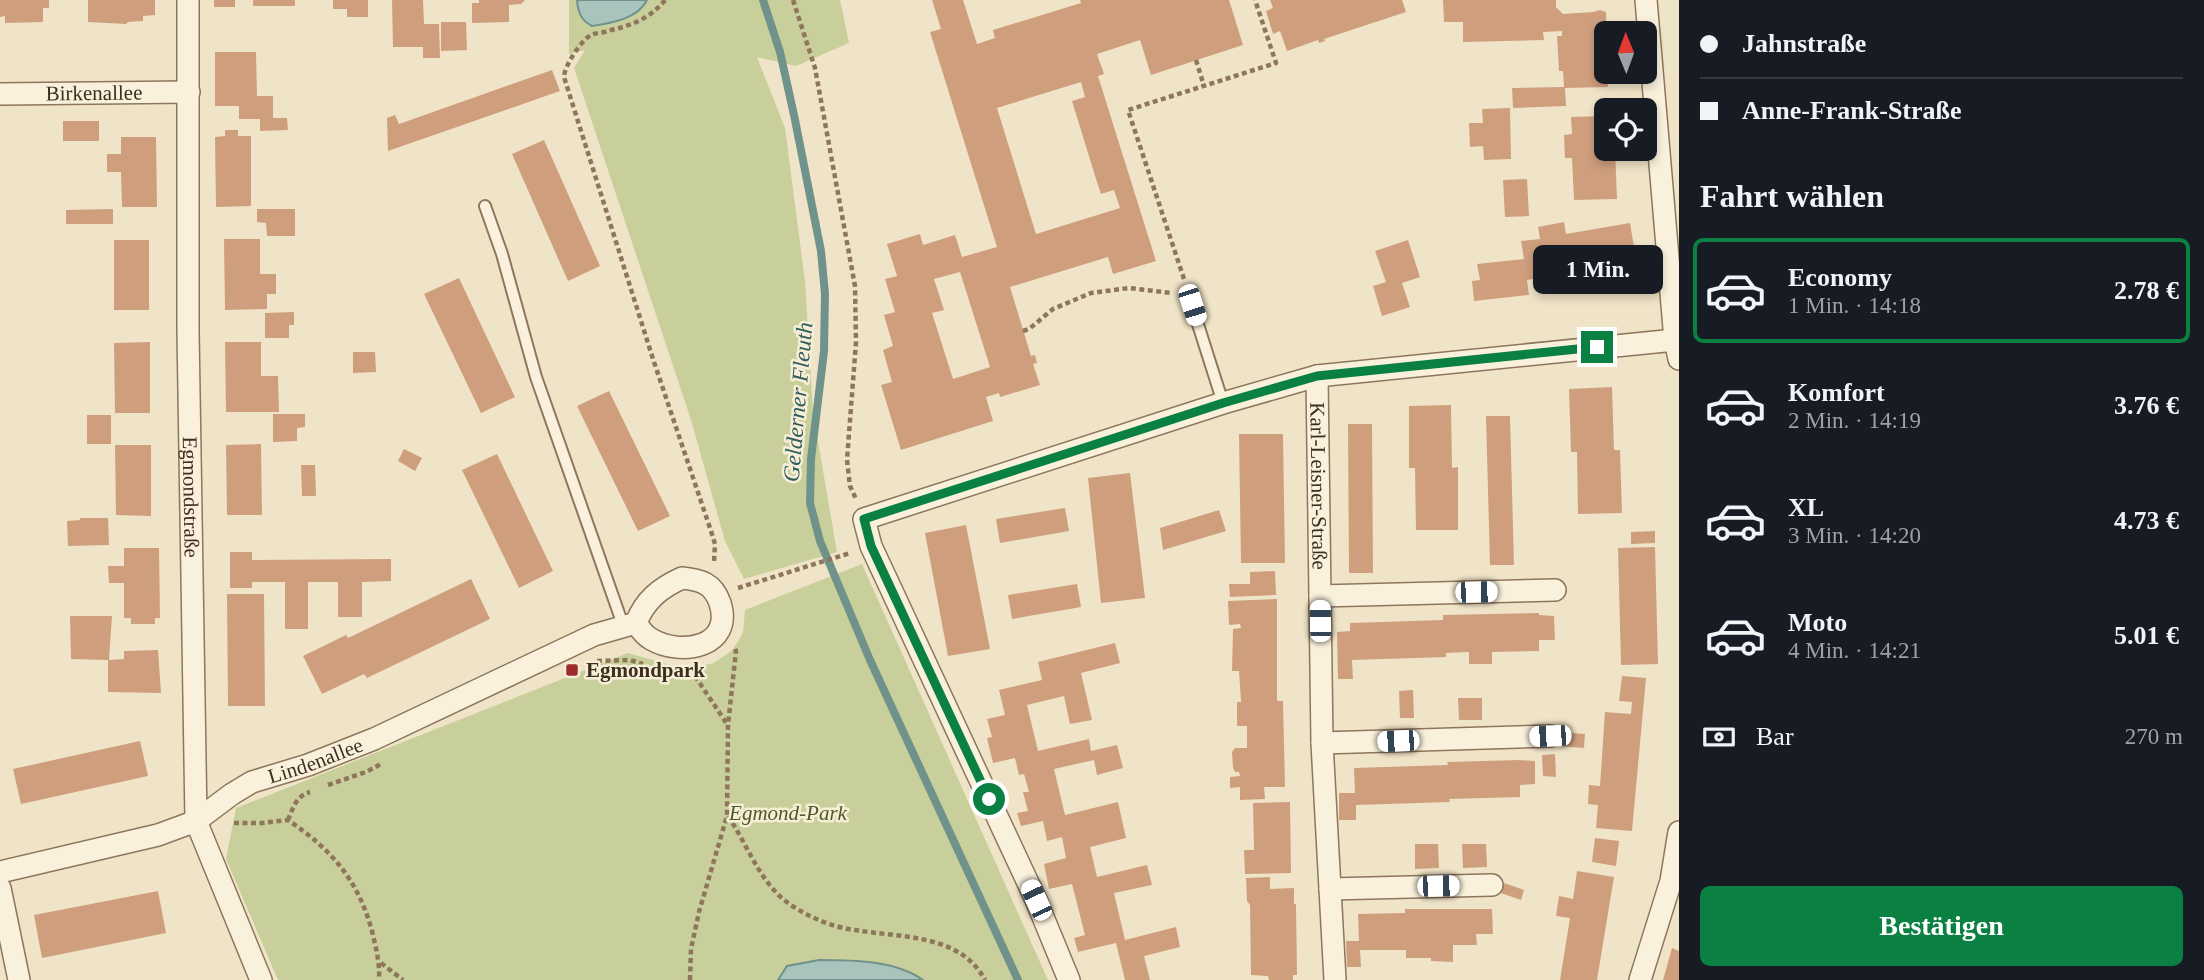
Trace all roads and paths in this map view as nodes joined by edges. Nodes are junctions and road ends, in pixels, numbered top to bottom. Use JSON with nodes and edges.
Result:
{"nodes":[{"id":1,"x":188,"y":0,"type":"edge"},
{"id":2,"x":665,"y":0,"type":"edge"},
{"id":3,"x":793,"y":0,"type":"edge"},
{"id":4,"x":1255,"y":0,"type":"edge"},
{"id":5,"x":1646,"y":0,"type":"edge"},
{"id":6,"x":1196,"y":60,"type":"dead end"},
{"id":7,"x":1205,"y":86,"type":"junction"},
{"id":8,"x":189,"y":92,"type":"junction"},
{"id":9,"x":0,"y":94,"type":"edge"},
{"id":10,"x":485,"y":206,"type":"dead end"},
{"id":11,"x":1187,"y":291,"type":"junction"},
{"id":12,"x":1023,"y":331,"type":"dead end"},
{"id":13,"x":1677,"y":349,"type":"edge"},
{"id":14,"x":1317,"y":376,"type":"junction"},
{"id":15,"x":1223,"y":403,"type":"junction"},
{"id":16,"x":864,"y":519,"type":"junction"},
{"id":17,"x":858,"y":550,"type":"dead end"},
{"id":18,"x":1555,"y":590,"type":"dead end"},
{"id":19,"x":715,"y":592,"type":"junction"},
{"id":20,"x":1320,"y":596,"type":"junction"},
{"id":21,"x":629,"y":624,"type":"junction"},
{"id":22,"x":722,"y":624,"type":"junction"},
{"id":23,"x":692,"y":648,"type":"junction"},
{"id":24,"x":588,"y":662,"type":"dead end"},
{"id":25,"x":656,"y":667,"type":"dead end"},
{"id":26,"x":669,"y":670,"type":"dead end"},
{"id":27,"x":695,"y":677,"type":"junction"},
{"id":28,"x":727,"y":725,"type":"junction"},
{"id":29,"x":1550,"y":736,"type":"dead end"},
{"id":30,"x":1322,"y":743,"type":"junction"},
{"id":31,"x":386,"y":759,"type":"dead end"},
{"id":32,"x":328,"y":785,"type":"dead end"},
{"id":33,"x":315,"y":790,"type":"dead end"},
{"id":34,"x":727,"y":816,"type":"junction"},
{"id":35,"x":288,"y":820,"type":"junction"},
{"id":36,"x":196,"y":821,"type":"junction"},
{"id":37,"x":1679,"y":832,"type":"edge"},
{"id":38,"x":0,"y":872,"type":"edge"},
{"id":39,"x":1492,"y":885,"type":"dead end"},
{"id":40,"x":0,"y":888,"type":"edge"},
{"id":41,"x":1330,"y":889,"type":"junction"},
{"id":42,"x":380,"y":962,"type":"junction"},
{"id":43,"x":19,"y":980,"type":"edge"},
{"id":44,"x":261,"y":980,"type":"edge"},
{"id":45,"x":379,"y":980,"type":"edge"},
{"id":46,"x":403,"y":980,"type":"edge"},
{"id":47,"x":690,"y":980,"type":"edge"},
{"id":48,"x":985,"y":980,"type":"edge"},
{"id":49,"x":1069,"y":980,"type":"edge"},
{"id":50,"x":1335,"y":980,"type":"edge"},
{"id":51,"x":1640,"y":980,"type":"edge"}],
"edges":[{"from":1,"to":8,"type":"street","name":"Egmondstraße"},
{"from":2,"to":19,"type":"path"},
{"from":3,"to":16,"type":"path"},
{"from":4,"to":7,"type":"path"},
{"from":5,"to":13,"type":"street"},
{"from":6,"to":7,"type":"path"},
{"from":7,"to":11,"type":"path"},
{"from":8,"to":9,"type":"street","name":"Birkenallee"},
{"from":8,"to":36,"type":"street","name":"Egmondstraße"},
{"from":10,"to":21,"type":"lane"},
{"from":11,"to":12,"type":"path"},
{"from":11,"to":15,"type":"lane"},
{"from":13,"to":14,"type":"street"},
{"from":14,"to":15,"type":"street"},
{"from":14,"to":20,"type":"street","name":"Karl-Leisner-Straße"},
{"from":15,"to":16,"type":"street"},
{"from":16,"to":49,"type":"street"},
{"from":17,"to":19,"type":"path"},
{"from":18,"to":20,"type":"street","name":"Karl-Leisner-Straße"},
{"from":19,"to":21,"type":"street"},
{"from":19,"to":22,"type":"street"},
{"from":20,"to":30,"type":"street","name":"Karl-Leisner-Straße"},
{"from":21,"to":23,"type":"street"},
{"from":21,"to":36,"type":"street","name":"Lindenallee"},
{"from":22,"to":23,"type":"street"},
{"from":22,"to":28,"type":"path"},
{"from":23,"to":27,"type":"path"},
{"from":24,"to":25,"type":"path"},
{"from":26,"to":27,"type":"path"},
{"from":27,"to":28,"type":"path"},
{"from":28,"to":34,"type":"path"},
{"from":29,"to":30,"type":"street"},
{"from":30,"to":41,"type":"street","name":"Karl-Leisner-Straße"},
{"from":31,"to":32,"type":"path"},
{"from":33,"to":35,"type":"path"},
{"from":34,"to":47,"type":"path"},
{"from":34,"to":48,"type":"path"},
{"from":35,"to":36,"type":"path"},
{"from":35,"to":42,"type":"path"},
{"from":36,"to":38,"type":"street","name":"Lindenallee"},
{"from":36,"to":44,"type":"street","name":"Egmondstraße"},
{"from":37,"to":51,"type":"street"},
{"from":39,"to":41,"type":"street"},
{"from":40,"to":43,"type":"street"},
{"from":41,"to":50,"type":"street","name":"Karl-Leisner-Straße"},
{"from":42,"to":45,"type":"path"},
{"from":42,"to":46,"type":"path"}]}
